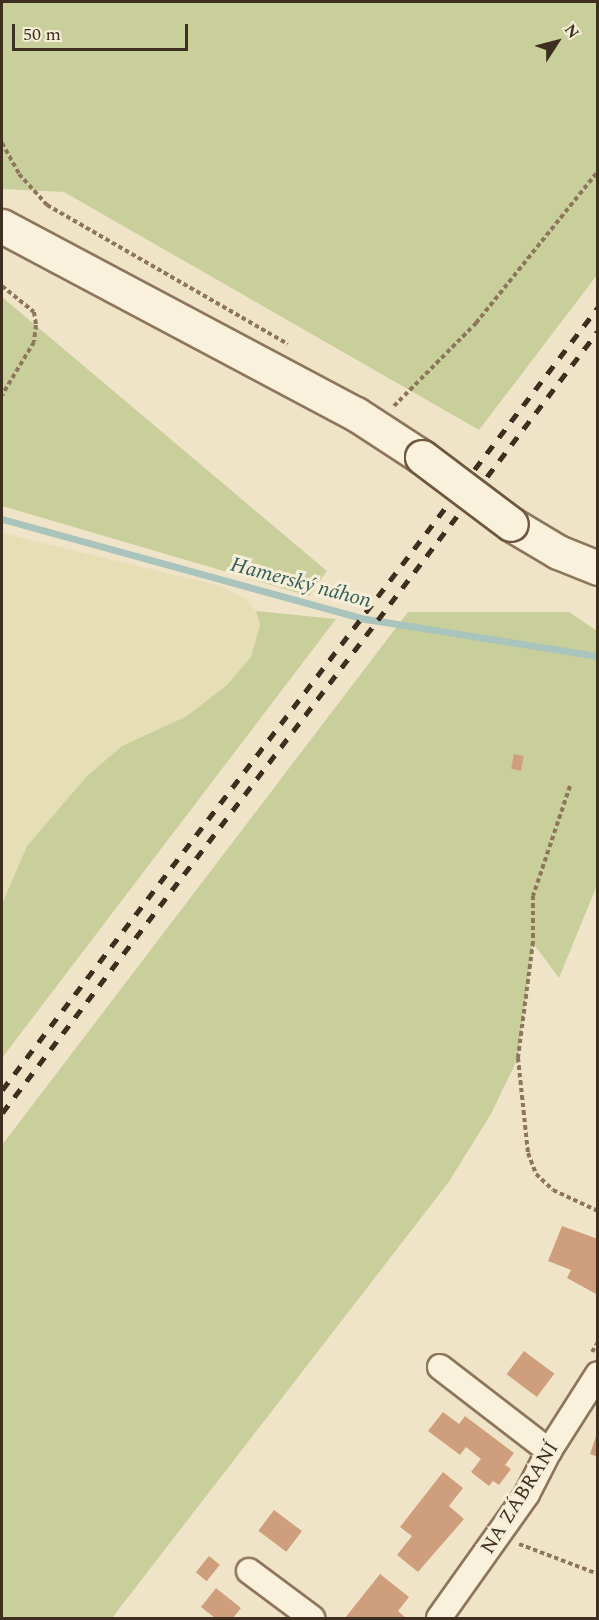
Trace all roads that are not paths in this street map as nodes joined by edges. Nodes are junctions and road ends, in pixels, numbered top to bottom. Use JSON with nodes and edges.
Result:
{"nodes":[{"id":1,"x":2,"y":226,"type":"edge"},
{"id":2,"x":597,"y":568,"type":"edge"},
{"id":3,"x":440,"y":1367,"type":"dead end"},
{"id":4,"x":592,"y":1367,"type":"edge"},
{"id":5,"x":549,"y":1451,"type":"junction"},
{"id":6,"x":249,"y":1571,"type":"dead end"},
{"id":7,"x":312,"y":1618,"type":"edge"},
{"id":8,"x":440,"y":1618,"type":"edge"}],
"edges":[{"from":1,"to":2,"type":"main road","bridge":true},
{"from":3,"to":5,"type":"street"},
{"from":4,"to":5,"type":"street","name":"NA ZÁBRANÍ"},
{"from":5,"to":8,"type":"street","name":"NA ZÁBRANÍ"},
{"from":6,"to":7,"type":"street"}]}
